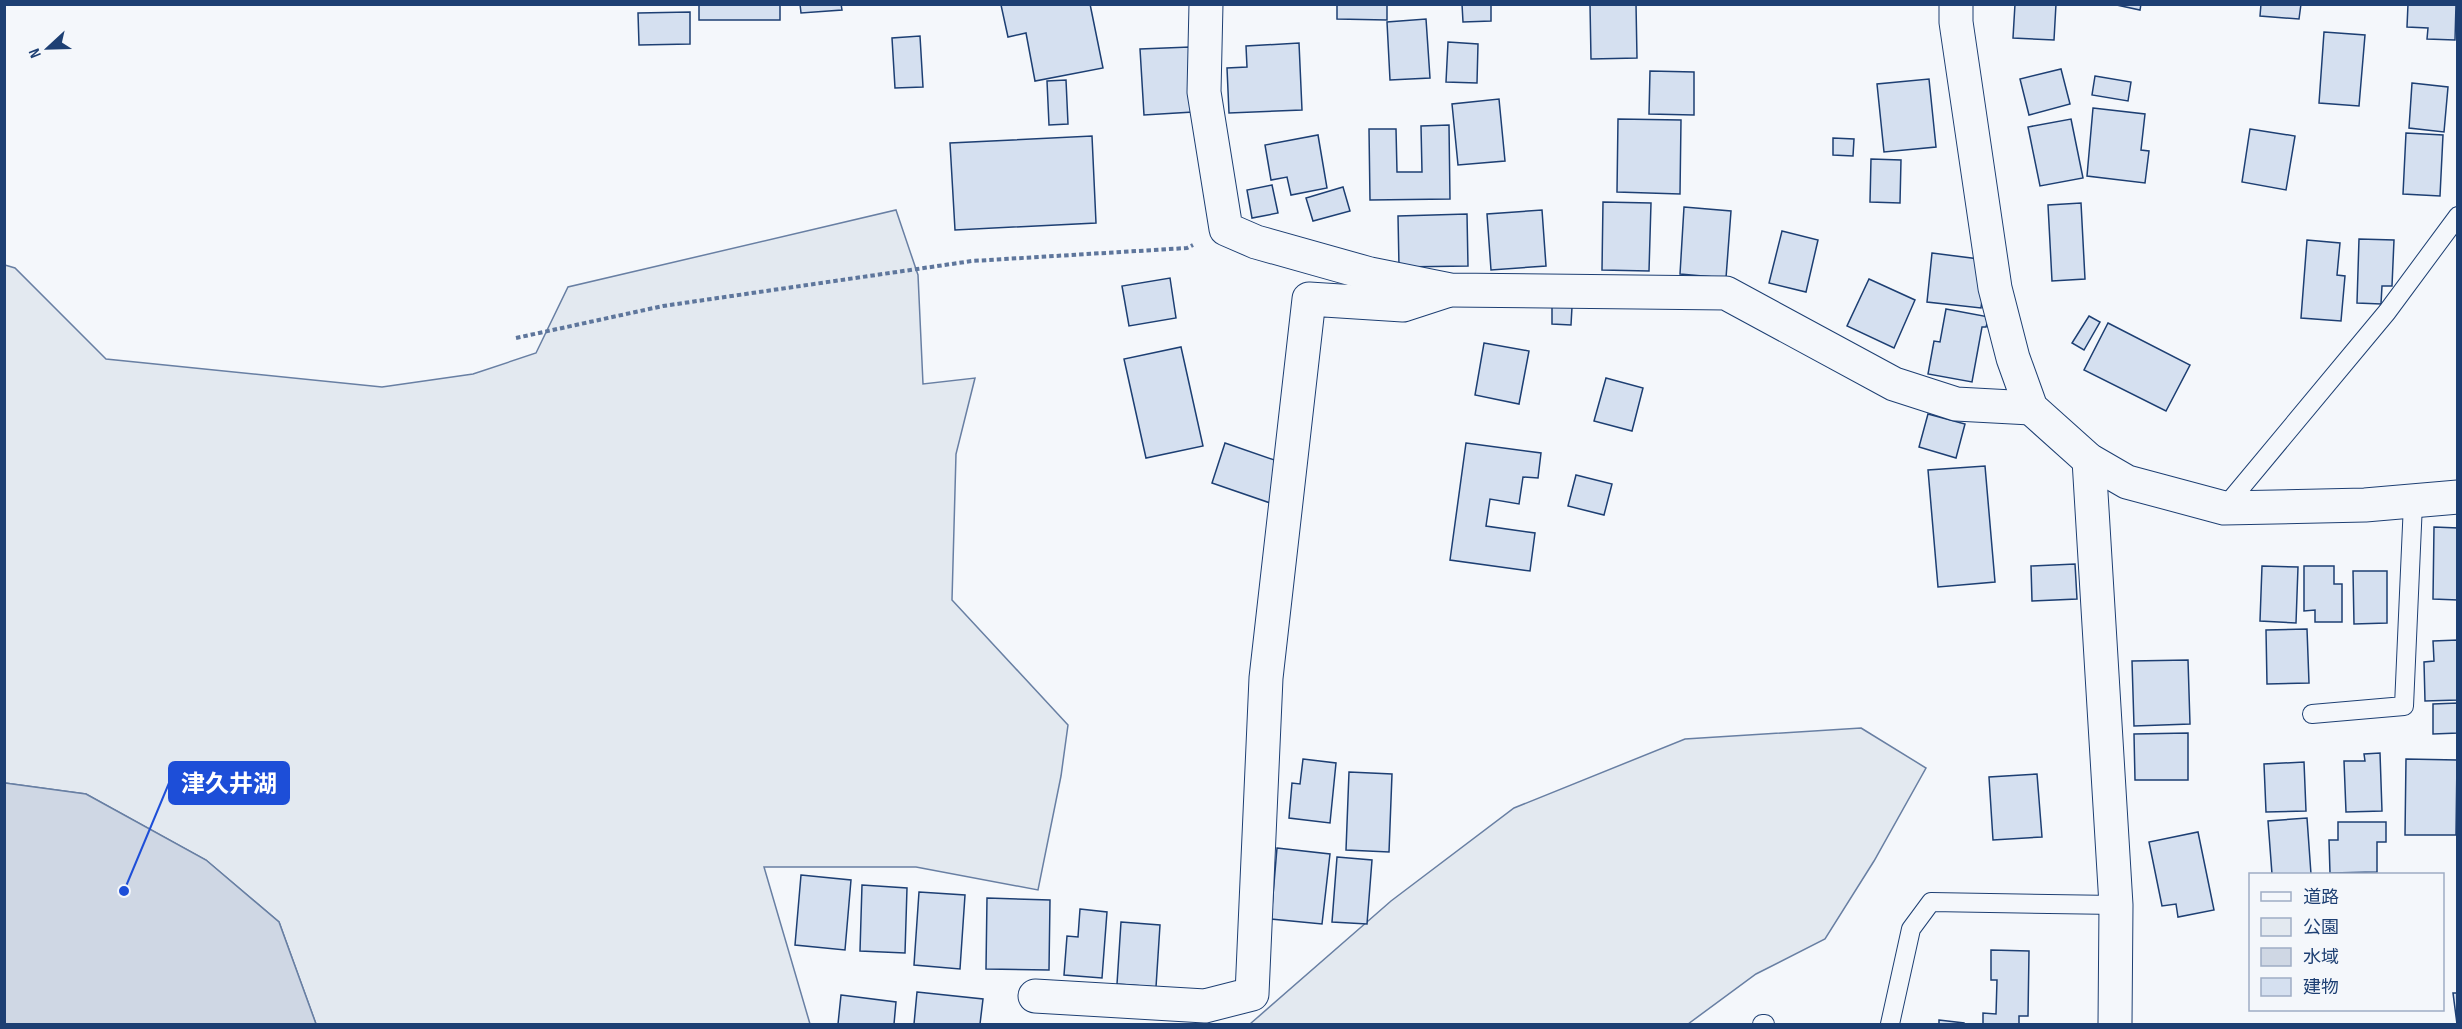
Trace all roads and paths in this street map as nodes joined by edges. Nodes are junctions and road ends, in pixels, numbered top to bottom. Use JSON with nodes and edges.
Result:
{"nodes":[{"id":1,"x":1206,"y":4,"type":"edge"},
{"id":2,"x":1956,"y":4,"type":"edge"},
{"id":3,"x":2457,"y":216,"type":"edge"},
{"id":4,"x":1226,"y":229,"type":"junction"},
{"id":5,"x":1450,"y":290,"type":"junction"},
{"id":6,"x":516,"y":338,"type":"dead end"},
{"id":7,"x":2031,"y":408,"type":"junction"},
{"id":8,"x":2089,"y":460,"type":"junction"},
{"id":9,"x":2457,"y":497,"type":"edge"},
{"id":10,"x":2413,"y":503,"type":"junction"},
{"id":11,"x":2224,"y":508,"type":"junction"},
{"id":12,"x":2312,"y":714,"type":"dead end"},
{"id":13,"x":2116,"y":905,"type":"junction"},
{"id":14,"x":1035,"y":996,"type":"dead end"},
{"id":15,"x":1890,"y":1024,"type":"edge"},
{"id":16,"x":2115,"y":1024,"type":"edge"}],
"edges":[{"from":1,"to":4,"type":"street"},
{"from":2,"to":7,"type":"street"},
{"from":3,"to":11,"type":"lane"},
{"from":4,"to":5,"type":"street"},
{"from":4,"to":6,"type":"path"},
{"from":5,"to":7,"type":"street"},
{"from":5,"to":14,"type":"street"},
{"from":7,"to":8,"type":"street"},
{"from":8,"to":11,"type":"street"},
{"from":8,"to":13,"type":"street"},
{"from":9,"to":10,"type":"street"},
{"from":10,"to":11,"type":"street"},
{"from":10,"to":12,"type":"lane"},
{"from":13,"to":15,"type":"lane"},
{"from":13,"to":16,"type":"street"}]}
